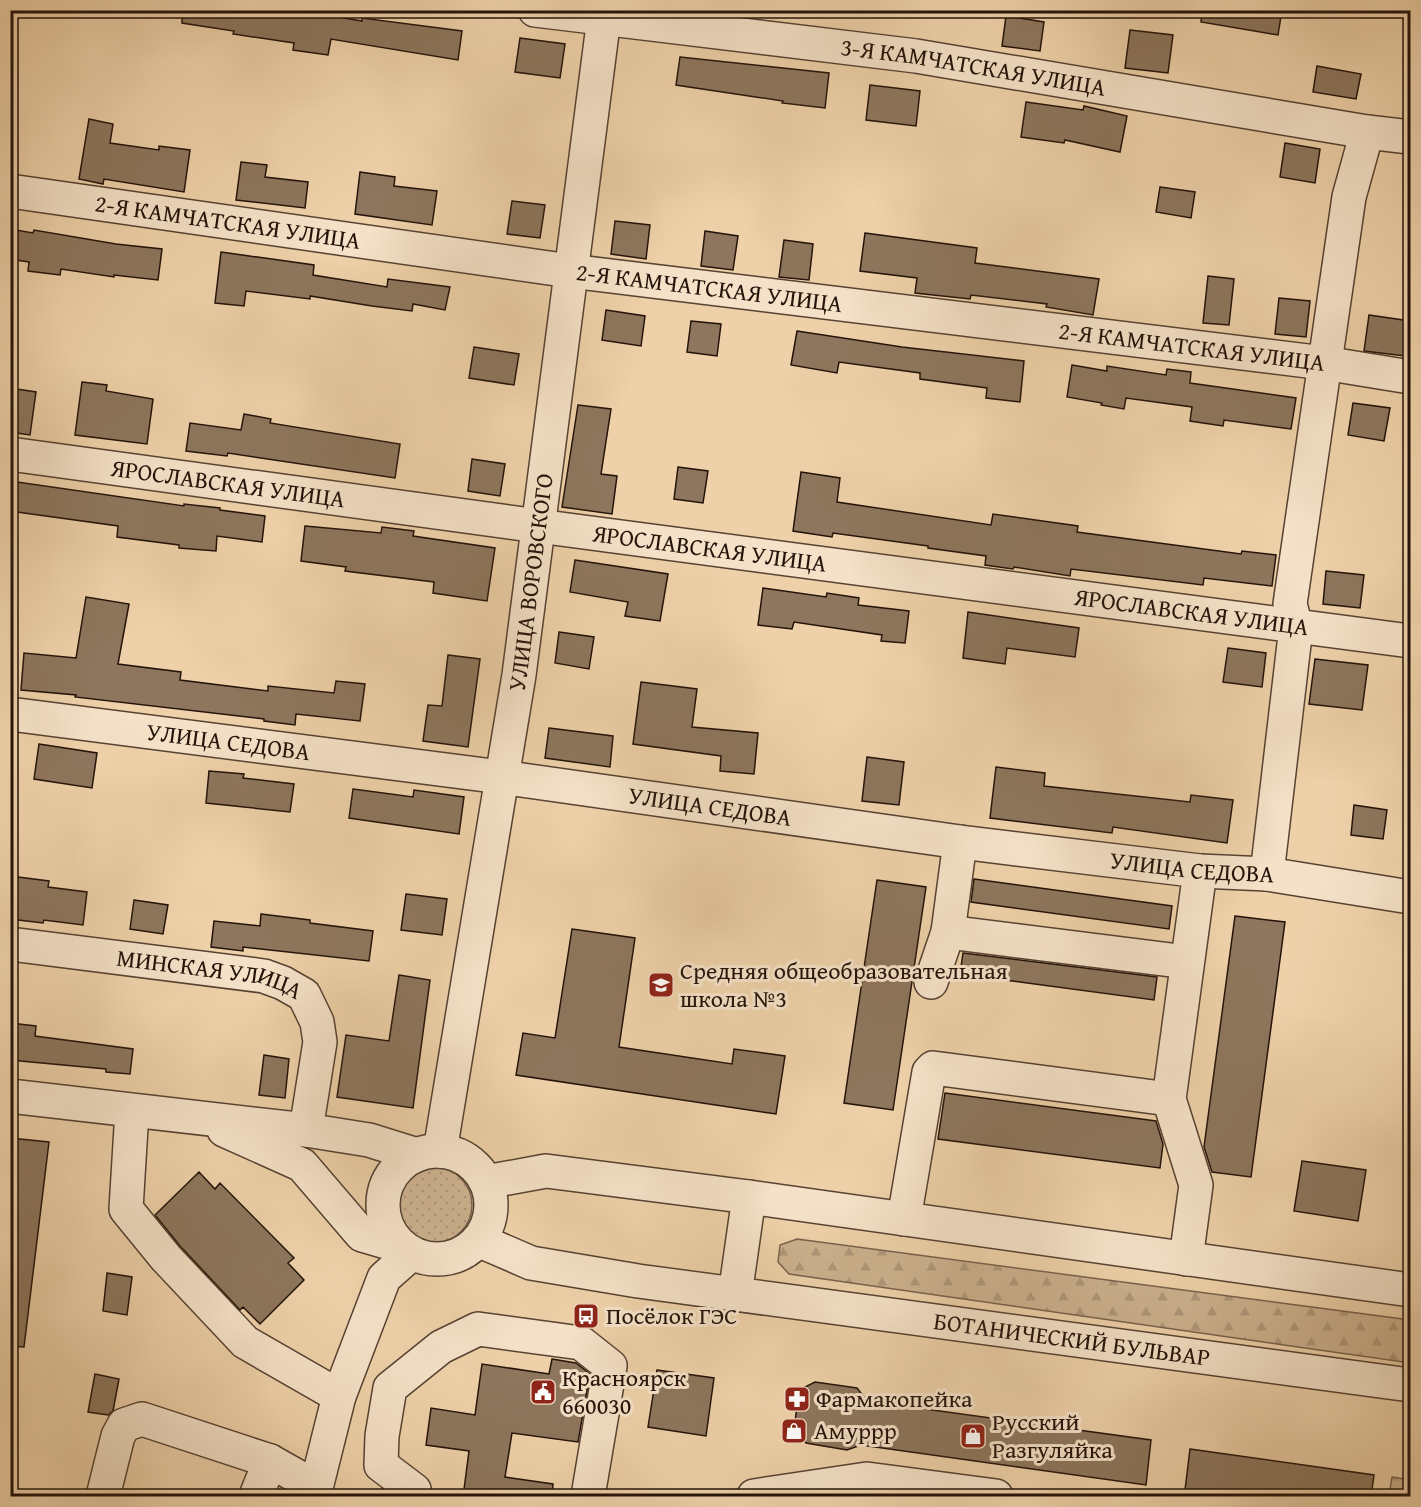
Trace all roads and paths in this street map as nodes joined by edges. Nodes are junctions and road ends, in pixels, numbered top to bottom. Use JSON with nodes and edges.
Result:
{"nodes":[{"id":1,"x":535,"y":10,"type":"edge"},
{"id":2,"x":604,"y":15,"type":"edge"},
{"id":3,"x":1367,"y":132,"type":"junction"},
{"id":4,"x":1410,"y":137,"type":"edge"},
{"id":5,"x":10,"y":190,"type":"edge"},
{"id":6,"x":570,"y":271,"type":"junction"},
{"id":7,"x":1324,"y":363,"type":"junction"},
{"id":8,"x":1410,"y":377,"type":"edge"},
{"id":9,"x":10,"y":454,"type":"edge"},
{"id":10,"x":538,"y":526,"type":"junction"},
{"id":11,"x":1296,"y":627,"type":"junction"},
{"id":12,"x":1410,"y":641,"type":"edge"},
{"id":13,"x":10,"y":714,"type":"edge"},
{"id":14,"x":501,"y":777,"type":"junction"},
{"id":15,"x":960,"y":842,"type":"junction"},
{"id":16,"x":1200,"y":871,"type":"junction"},
{"id":17,"x":1268,"y":874,"type":"junction"},
{"id":18,"x":1410,"y":897,"type":"edge"},
{"id":19,"x":948,"y":932,"type":"junction"},
{"id":20,"x":10,"y":944,"type":"edge"},
{"id":21,"x":1187,"y":962,"type":"junction"},
{"id":22,"x":932,"y":982,"type":"dead end"},
{"id":23,"x":10,"y":1096,"type":"edge"},
{"id":24,"x":1168,"y":1099,"type":"junction"},
{"id":25,"x":132,"y":1111,"type":"junction"},
{"id":26,"x":198,"y":1118,"type":"junction"},
{"id":27,"x":306,"y":1130,"type":"junction"},
{"id":28,"x":428,"y":1153,"type":"junction"},
{"id":29,"x":486,"y":1182,"type":"junction"},
{"id":30,"x":749,"y":1197,"type":"junction"},
{"id":31,"x":904,"y":1219,"type":"junction"},
{"id":32,"x":478,"y":1240,"type":"junction"},
{"id":33,"x":407,"y":1250,"type":"junction"},
{"id":34,"x":1186,"y":1258,"type":"junction"},
{"id":35,"x":1410,"y":1290,"type":"edge"},
{"id":36,"x":735,"y":1295,"type":"junction"},
{"id":37,"x":1410,"y":1385,"type":"edge"},
{"id":38,"x":339,"y":1396,"type":"junction"},
{"id":39,"x":270,"y":1461,"type":"junction"},
{"id":40,"x":315,"y":1492,"type":"edge"},
{"id":41,"x":103,"y":1497,"type":"edge"},
{"id":42,"x":256,"y":1497,"type":"edge"},
{"id":43,"x":413,"y":1497,"type":"edge"},
{"id":44,"x":588,"y":1497,"type":"edge"},
{"id":45,"x":754,"y":1497,"type":"edge"},
{"id":46,"x":996,"y":1497,"type":"edge"}],
"edges":[{"from":1,"to":2,"type":"street","name":"3-Я КАМЧАТСКАЯ УЛИЦА"},
{"from":2,"to":3,"type":"street","name":"3-Я КАМЧАТСКАЯ УЛИЦА"},
{"from":2,"to":6,"type":"street","name":"УЛИЦА ВОРОВСКОГО"},
{"from":3,"to":4,"type":"street","name":"3-Я КАМЧАТСКАЯ УЛИЦА"},
{"from":3,"to":7,"type":"street"},
{"from":5,"to":6,"type":"street","name":"2-Я КАМЧАТСКАЯ УЛИЦА"},
{"from":6,"to":7,"type":"street","name":"2-Я КАМЧАТСКАЯ УЛИЦА"},
{"from":6,"to":10,"type":"street","name":"УЛИЦА ВОРОВСКОГО"},
{"from":7,"to":8,"type":"street","name":"2-Я КАМЧАТСКАЯ УЛИЦА"},
{"from":7,"to":11,"type":"street"},
{"from":9,"to":10,"type":"street","name":"ЯРОСЛАВСКАЯ УЛИЦА"},
{"from":10,"to":11,"type":"street","name":"ЯРОСЛАВСКАЯ УЛИЦА"},
{"from":10,"to":14,"type":"street","name":"УЛИЦА ВОРОВСКОГО"},
{"from":11,"to":12,"type":"street","name":"ЯРОСЛАВСКАЯ УЛИЦА"},
{"from":11,"to":17,"type":"street"},
{"from":13,"to":14,"type":"street","name":"УЛИЦА СЕДОВА"},
{"from":14,"to":15,"type":"street","name":"УЛИЦА СЕДОВА"},
{"from":14,"to":28,"type":"street","name":"УЛИЦА ВОРОВСКОГО"},
{"from":15,"to":16,"type":"street","name":"УЛИЦА СЕДОВА"},
{"from":15,"to":19,"type":"street"},
{"from":16,"to":17,"type":"street","name":"УЛИЦА СЕДОВА"},
{"from":16,"to":21,"type":"street"},
{"from":17,"to":18,"type":"street","name":"УЛИЦА СЕДОВА"},
{"from":19,"to":21,"type":"street"},
{"from":19,"to":22,"type":"street"},
{"from":20,"to":27,"type":"street","name":"МИНСКАЯ УЛИЦА"},
{"from":21,"to":24,"type":"street"},
{"from":23,"to":25,"type":"street"},
{"from":24,"to":31,"type":"street"},
{"from":24,"to":34,"type":"street"},
{"from":25,"to":26,"type":"street"},
{"from":25,"to":38,"type":"street"},
{"from":26,"to":27,"type":"street"},
{"from":26,"to":33,"type":"street"},
{"from":27,"to":28,"type":"street"},
{"from":28,"to":29,"type":"street"},
{"from":28,"to":33,"type":"street"},
{"from":29,"to":30,"type":"street"},
{"from":29,"to":32,"type":"street"},
{"from":30,"to":31,"type":"street"},
{"from":30,"to":36,"type":"street"},
{"from":31,"to":34,"type":"street"},
{"from":32,"to":33,"type":"street"},
{"from":32,"to":36,"type":"street","name":"БОТАНИЧЕСКИЙ БУЛЬВАР"},
{"from":33,"to":38,"type":"street"},
{"from":34,"to":35,"type":"street"},
{"from":36,"to":37,"type":"street","name":"БОТАНИЧЕСКИЙ БУЛЬВАР"},
{"from":38,"to":40,"type":"street"},
{"from":39,"to":40,"type":"street"},
{"from":39,"to":41,"type":"street"},
{"from":39,"to":42,"type":"street"},
{"from":43,"to":44,"type":"street"},
{"from":45,"to":46,"type":"street"}]}
